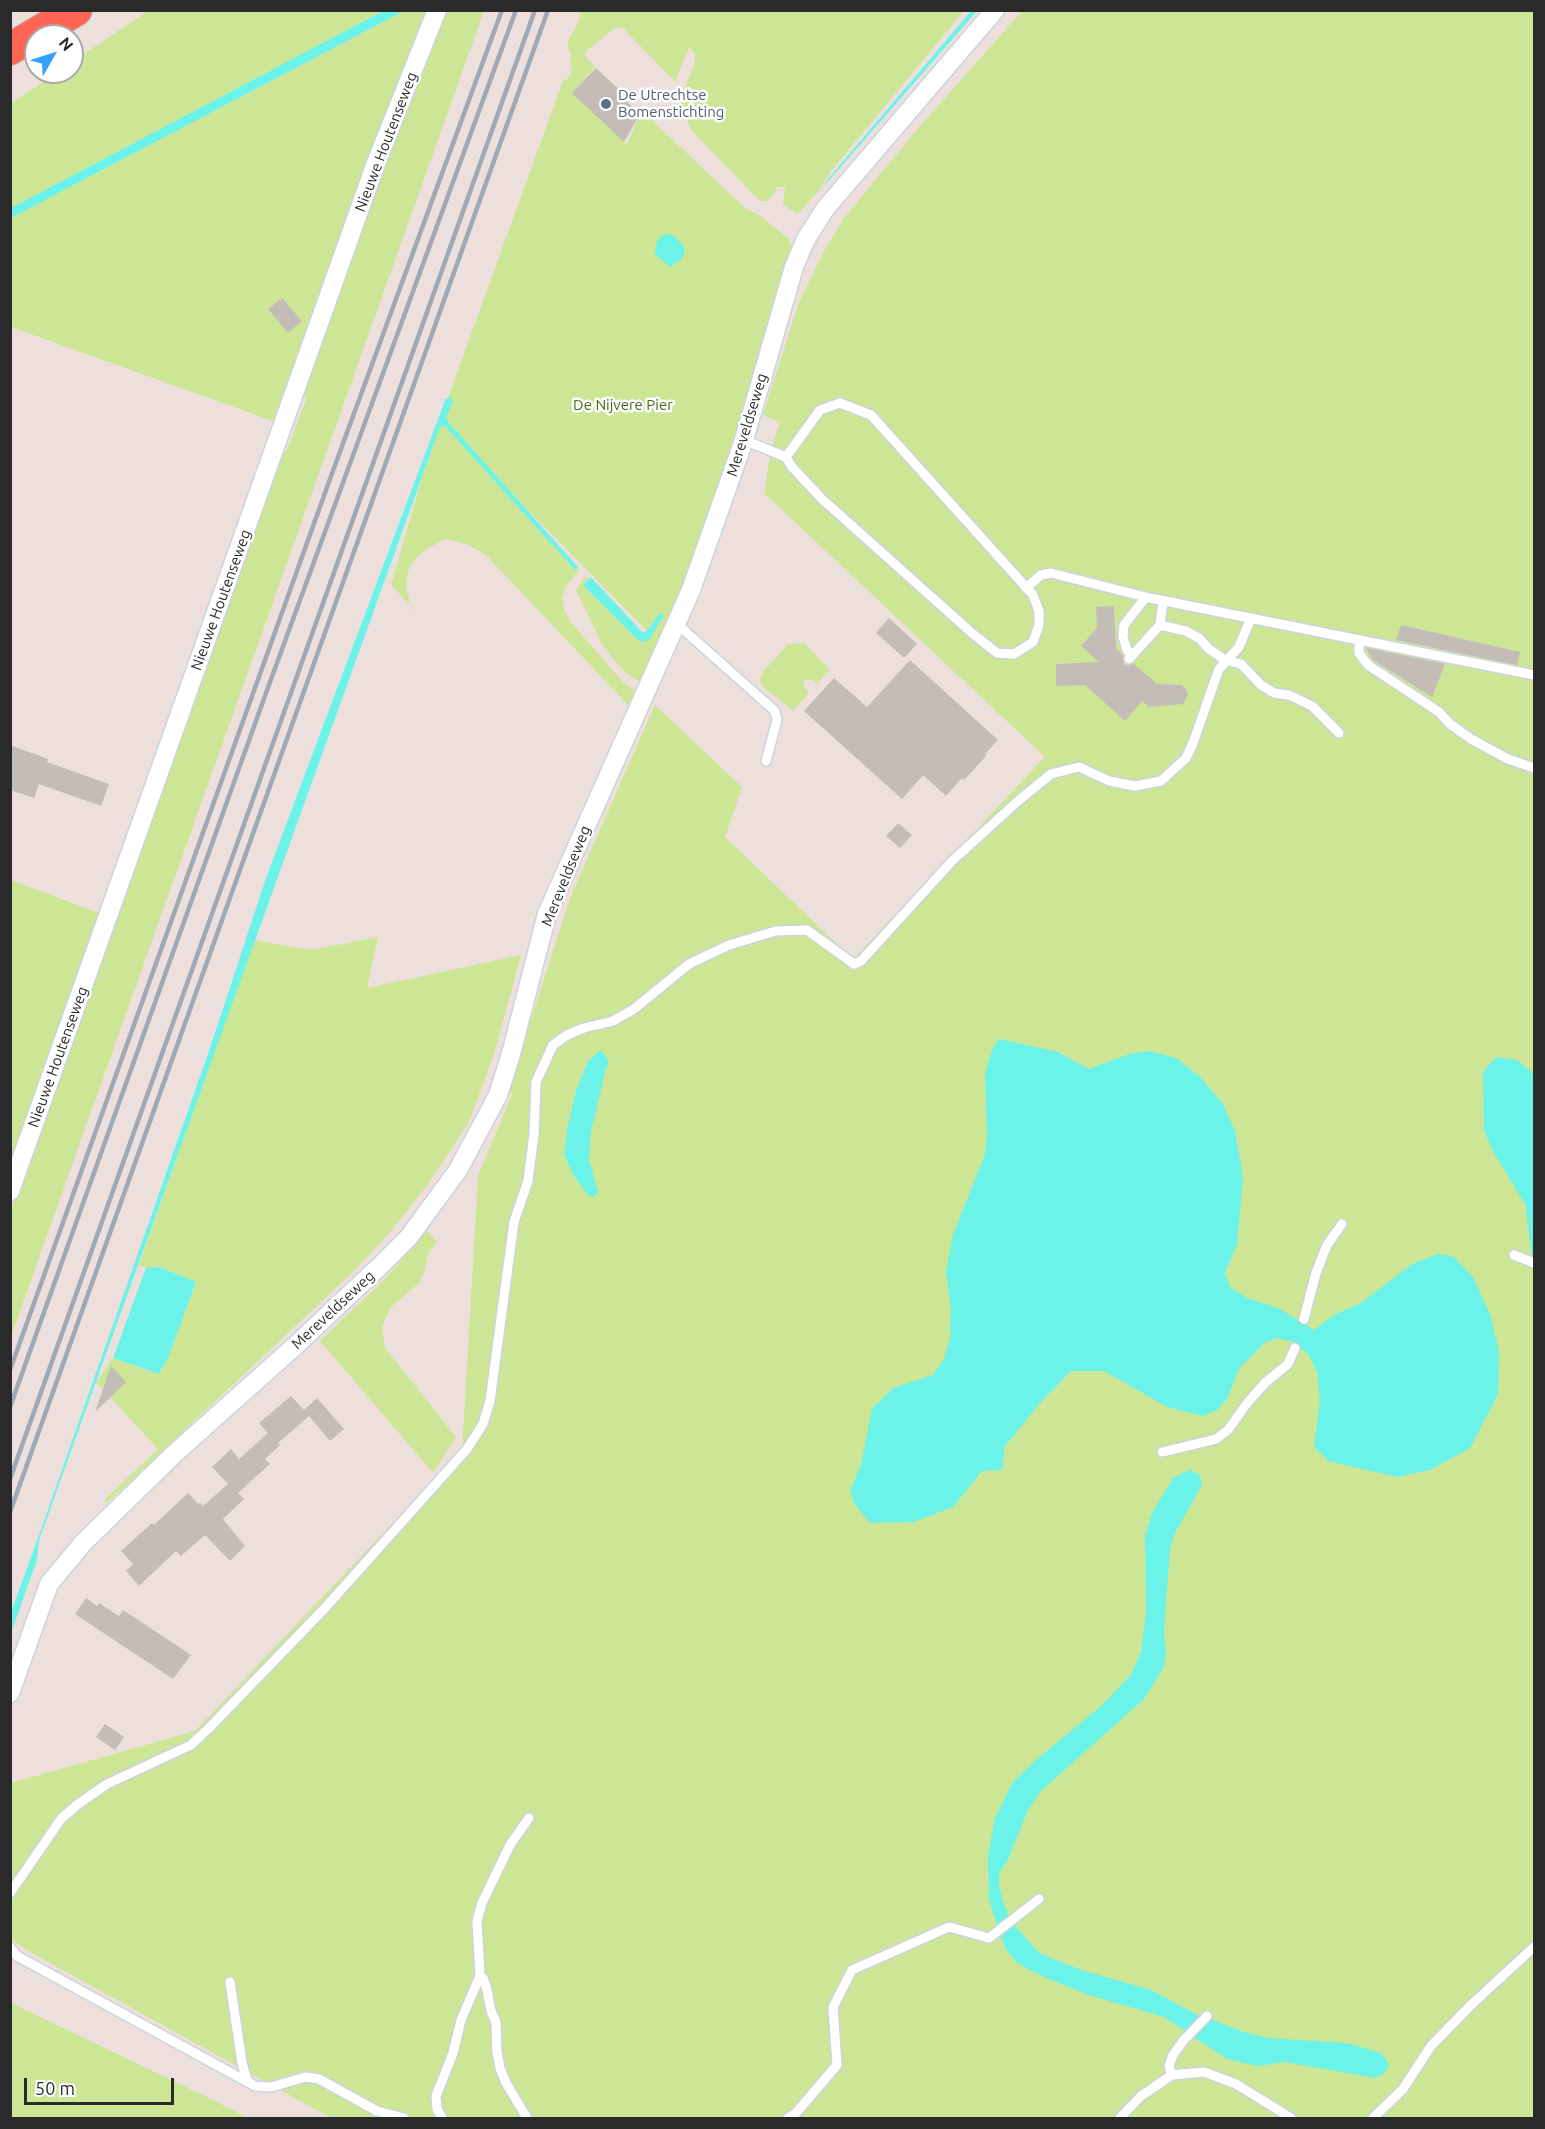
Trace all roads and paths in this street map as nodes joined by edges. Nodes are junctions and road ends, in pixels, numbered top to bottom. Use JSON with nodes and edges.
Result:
{"nodes":[{"id":1,"x":76,"y":10,"type":"edge"},
{"id":2,"x":437,"y":10,"type":"edge"},
{"id":3,"x":995,"y":10,"type":"edge"},
{"id":4,"x":10,"y":49,"type":"edge"},
{"id":5,"x":744,"y":440,"type":"junction"},
{"id":6,"x":786,"y":457,"type":"junction"},
{"id":7,"x":1026,"y":588,"type":"junction"},
{"id":8,"x":1146,"y":597,"type":"junction"},
{"id":9,"x":1163,"y":601,"type":"junction"},
{"id":10,"x":1251,"y":618,"type":"junction"},
{"id":11,"x":677,"y":624,"type":"junction"},
{"id":12,"x":1161,"y":625,"type":"junction"},
{"id":13,"x":1359,"y":640,"type":"junction"},
{"id":14,"x":1226,"y":660,"type":"junction"},
{"id":15,"x":1534,"y":675,"type":"edge"},
{"id":16,"x":1340,"y":733,"type":"dead end"},
{"id":17,"x":766,"y":761,"type":"dead end"},
{"id":18,"x":1534,"y":768,"type":"edge"},
{"id":19,"x":10,"y":1191,"type":"edge"},
{"id":20,"x":1342,"y":1224,"type":"dead end"},
{"id":21,"x":1514,"y":1254,"type":"dead end"},
{"id":22,"x":1534,"y":1263,"type":"edge"},
{"id":23,"x":1304,"y":1319,"type":"dead end"},
{"id":24,"x":1295,"y":1348,"type":"dead end"},
{"id":25,"x":1162,"y":1452,"type":"dead end"},
{"id":26,"x":10,"y":1693,"type":"edge"},
{"id":27,"x":529,"y":1818,"type":"dead end"},
{"id":28,"x":10,"y":1893,"type":"edge"},
{"id":29,"x":1039,"y":1899,"type":"dead end"},
{"id":30,"x":10,"y":1947,"type":"edge"},
{"id":31,"x":1534,"y":1947,"type":"edge"},
{"id":32,"x":480,"y":1976,"type":"junction"},
{"id":33,"x":230,"y":1982,"type":"dead end"},
{"id":34,"x":1207,"y":2016,"type":"dead end"},
{"id":35,"x":1172,"y":2075,"type":"junction"},
{"id":36,"x":247,"y":2080,"type":"junction"},
{"id":37,"x":404,"y":2118,"type":"edge"},
{"id":38,"x":442,"y":2118,"type":"edge"},
{"id":39,"x":527,"y":2118,"type":"edge"},
{"id":40,"x":788,"y":2118,"type":"edge"},
{"id":41,"x":1120,"y":2118,"type":"edge"},
{"id":42,"x":1291,"y":2118,"type":"edge"},
{"id":43,"x":1373,"y":2118,"type":"edge"}],
"edges":[{"from":1,"to":4,"type":"highway"},
{"from":2,"to":19,"type":"street","name":"Nieuwe Houtenseweg"},
{"from":3,"to":5,"type":"street","name":"Mereveldseweg"},
{"from":5,"to":6,"type":"lane"},
{"from":5,"to":11,"type":"street","name":"Mereveldseweg"},
{"from":6,"to":7,"type":"lane"},
{"from":6,"to":7,"type":"lane"},
{"from":7,"to":8,"type":"lane"},
{"from":8,"to":9,"type":"lane"},
{"from":8,"to":12,"type":"lane"},
{"from":9,"to":10,"type":"lane"},
{"from":9,"to":12,"type":"lane"},
{"from":10,"to":13,"type":"lane"},
{"from":10,"to":14,"type":"lane"},
{"from":11,"to":17,"type":"lane"},
{"from":11,"to":26,"type":"street","name":"Mereveldseweg"},
{"from":12,"to":14,"type":"lane"},
{"from":13,"to":15,"type":"lane"},
{"from":13,"to":18,"type":"lane"},
{"from":14,"to":16,"type":"lane"},
{"from":14,"to":28,"type":"lane"},
{"from":20,"to":23,"type":"lane"},
{"from":21,"to":22,"type":"lane"},
{"from":24,"to":25,"type":"lane"},
{"from":27,"to":32,"type":"lane"},
{"from":29,"to":40,"type":"lane"},
{"from":30,"to":36,"type":"lane"},
{"from":31,"to":43,"type":"lane"},
{"from":32,"to":38,"type":"lane"},
{"from":32,"to":39,"type":"lane"},
{"from":33,"to":36,"type":"lane"},
{"from":34,"to":35,"type":"lane"},
{"from":35,"to":41,"type":"lane"},
{"from":35,"to":42,"type":"lane"},
{"from":36,"to":37,"type":"lane"}]}
